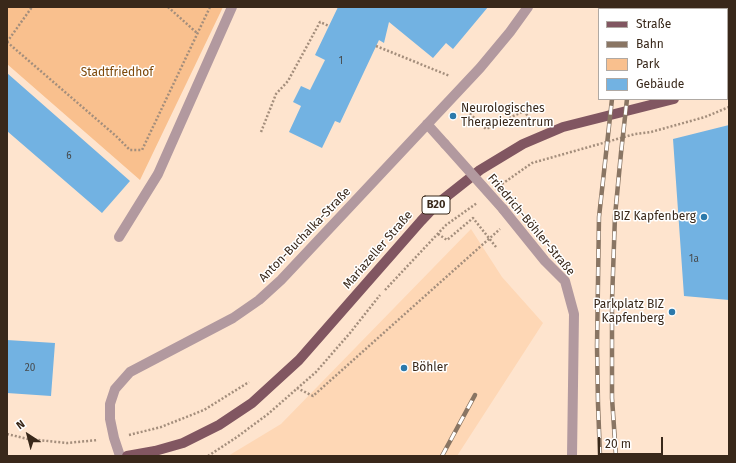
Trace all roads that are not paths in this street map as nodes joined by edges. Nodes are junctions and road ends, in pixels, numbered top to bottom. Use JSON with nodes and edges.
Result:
{"nodes":[{"id":1,"x":232,"y":7,"type":"edge"},
{"id":2,"x":528,"y":7,"type":"edge"},
{"id":3,"x":670,"y":100,"type":"edge"},
{"id":4,"x":427,"y":124,"type":"junction"},
{"id":5,"x":119,"y":237,"type":"dead end"},
{"id":6,"x":120,"y":456,"type":"edge"},
{"id":7,"x":127,"y":456,"type":"edge"},
{"id":8,"x":572,"y":456,"type":"edge"}],
"edges":[{"from":1,"to":5,"type":"street"},
{"from":2,"to":4,"type":"street","name":"Anton-Buchalka-Straße"},
{"from":3,"to":7,"type":"main road","name":"Mariazeller Straße","number":"B20"},
{"from":4,"to":6,"type":"street","name":"Anton-Buchalka-Straße"},
{"from":4,"to":8,"type":"street","name":"Friedrich-Böhler-Straße","bridge":true}]}
